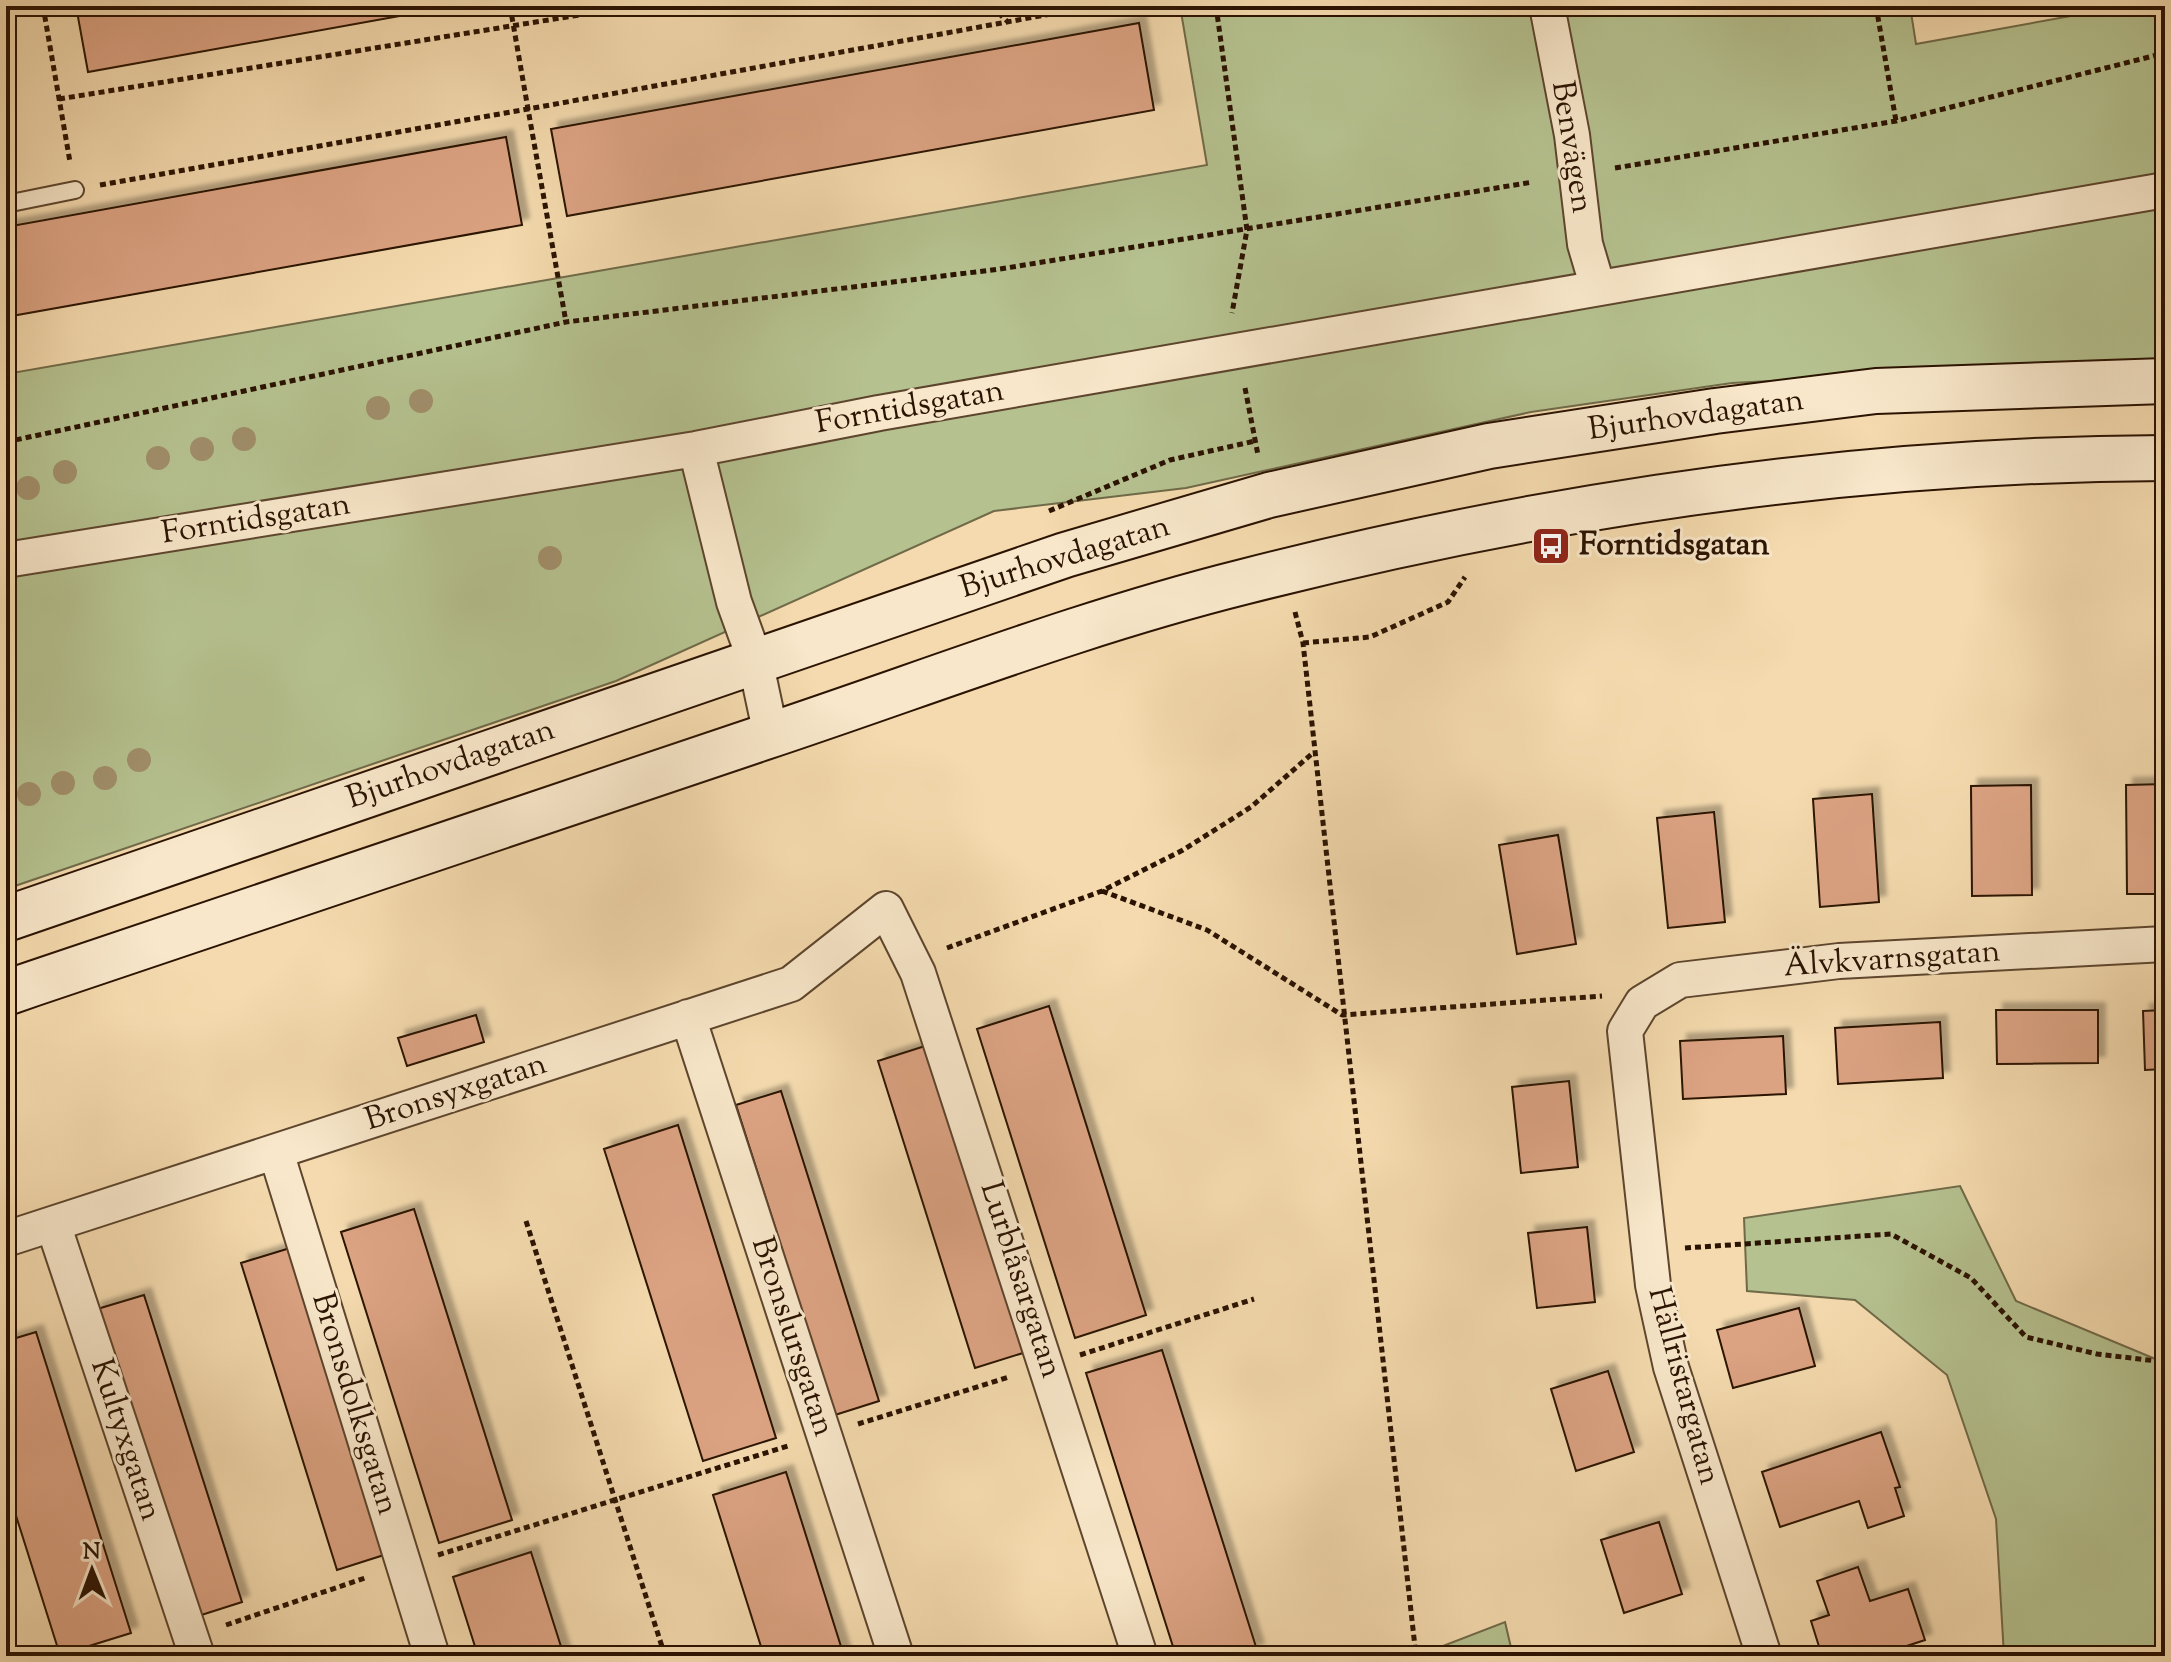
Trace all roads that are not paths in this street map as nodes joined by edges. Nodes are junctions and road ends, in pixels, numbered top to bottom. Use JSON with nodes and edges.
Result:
{"nodes":[{"id":1,"x":1547,"y":6,"type":"edge"},
{"id":2,"x":75,"y":190,"type":"road end"},
{"id":3,"x":2165,"y":190,"type":"edge"},
{"id":4,"x":6,"y":204,"type":"edge"},
{"id":5,"x":1598,"y":288,"type":"junction"},
{"id":6,"x":2165,"y":381,"type":"edge"},
{"id":7,"x":696,"y":449,"type":"junction"},
{"id":8,"x":2165,"y":458,"type":"edge"},
{"id":9,"x":6,"y":560,"type":"edge"},
{"id":10,"x":755,"y":660,"type":"junction"},
{"id":11,"x":771,"y":735,"type":"junction"},
{"id":12,"x":886,"y":909,"type":"joint"},
{"id":13,"x":6,"y":919,"type":"edge"},
{"id":14,"x":2165,"y":944,"type":"edge"},
{"id":15,"x":6,"y":993,"type":"edge"},
{"id":16,"x":1638,"y":1010,"type":"joint"},
{"id":17,"x":688,"y":1017,"type":"junction"},
{"id":18,"x":276,"y":1152,"type":"junction"},
{"id":19,"x":53,"y":1224,"type":"junction"},
{"id":20,"x":6,"y":1239,"type":"edge"},
{"id":21,"x":194,"y":1646,"type":"edge"},
{"id":22,"x":432,"y":1656,"type":"edge"},
{"id":23,"x":896,"y":1656,"type":"edge"},
{"id":24,"x":1140,"y":1656,"type":"edge"},
{"id":25,"x":1764,"y":1656,"type":"edge"}],
"edges":[{"from":1,"to":5,"type":"street","name":"Benvägen"},
{"from":2,"to":4,"type":"lane"},
{"from":3,"to":5,"type":"street","name":"Forntidsgatan"},
{"from":5,"to":7,"type":"street","name":"Forntidsgatan"},
{"from":6,"to":10,"type":"main road","name":"Bjurhovdagatan"},
{"from":7,"to":9,"type":"street","name":"Forntidsgatan"},
{"from":7,"to":10,"type":"street"},
{"from":8,"to":11,"type":"main road"},
{"from":10,"to":11,"type":"street"},
{"from":10,"to":13,"type":"main road","name":"Bjurhovdagatan"},
{"from":11,"to":15,"type":"main road"},
{"from":12,"to":17,"type":"street","name":"Bronsyxgatan"},
{"from":12,"to":24,"type":"street","name":"Lurblåsargatan"},
{"from":14,"to":16,"type":"street","name":"Älvkvarnsgatan"},
{"from":16,"to":25,"type":"street","name":"Hällristargatan"},
{"from":17,"to":18,"type":"street","name":"Bronsyxgatan"},
{"from":17,"to":23,"type":"street","name":"Bronslursgatan"},
{"from":18,"to":19,"type":"street","name":"Bronsyxgatan"},
{"from":18,"to":22,"type":"street","name":"Bronsdolksgatan"},
{"from":19,"to":20,"type":"street","name":"Bronsyxgatan"},
{"from":19,"to":21,"type":"street","name":"Kultyxgatan"}]}
